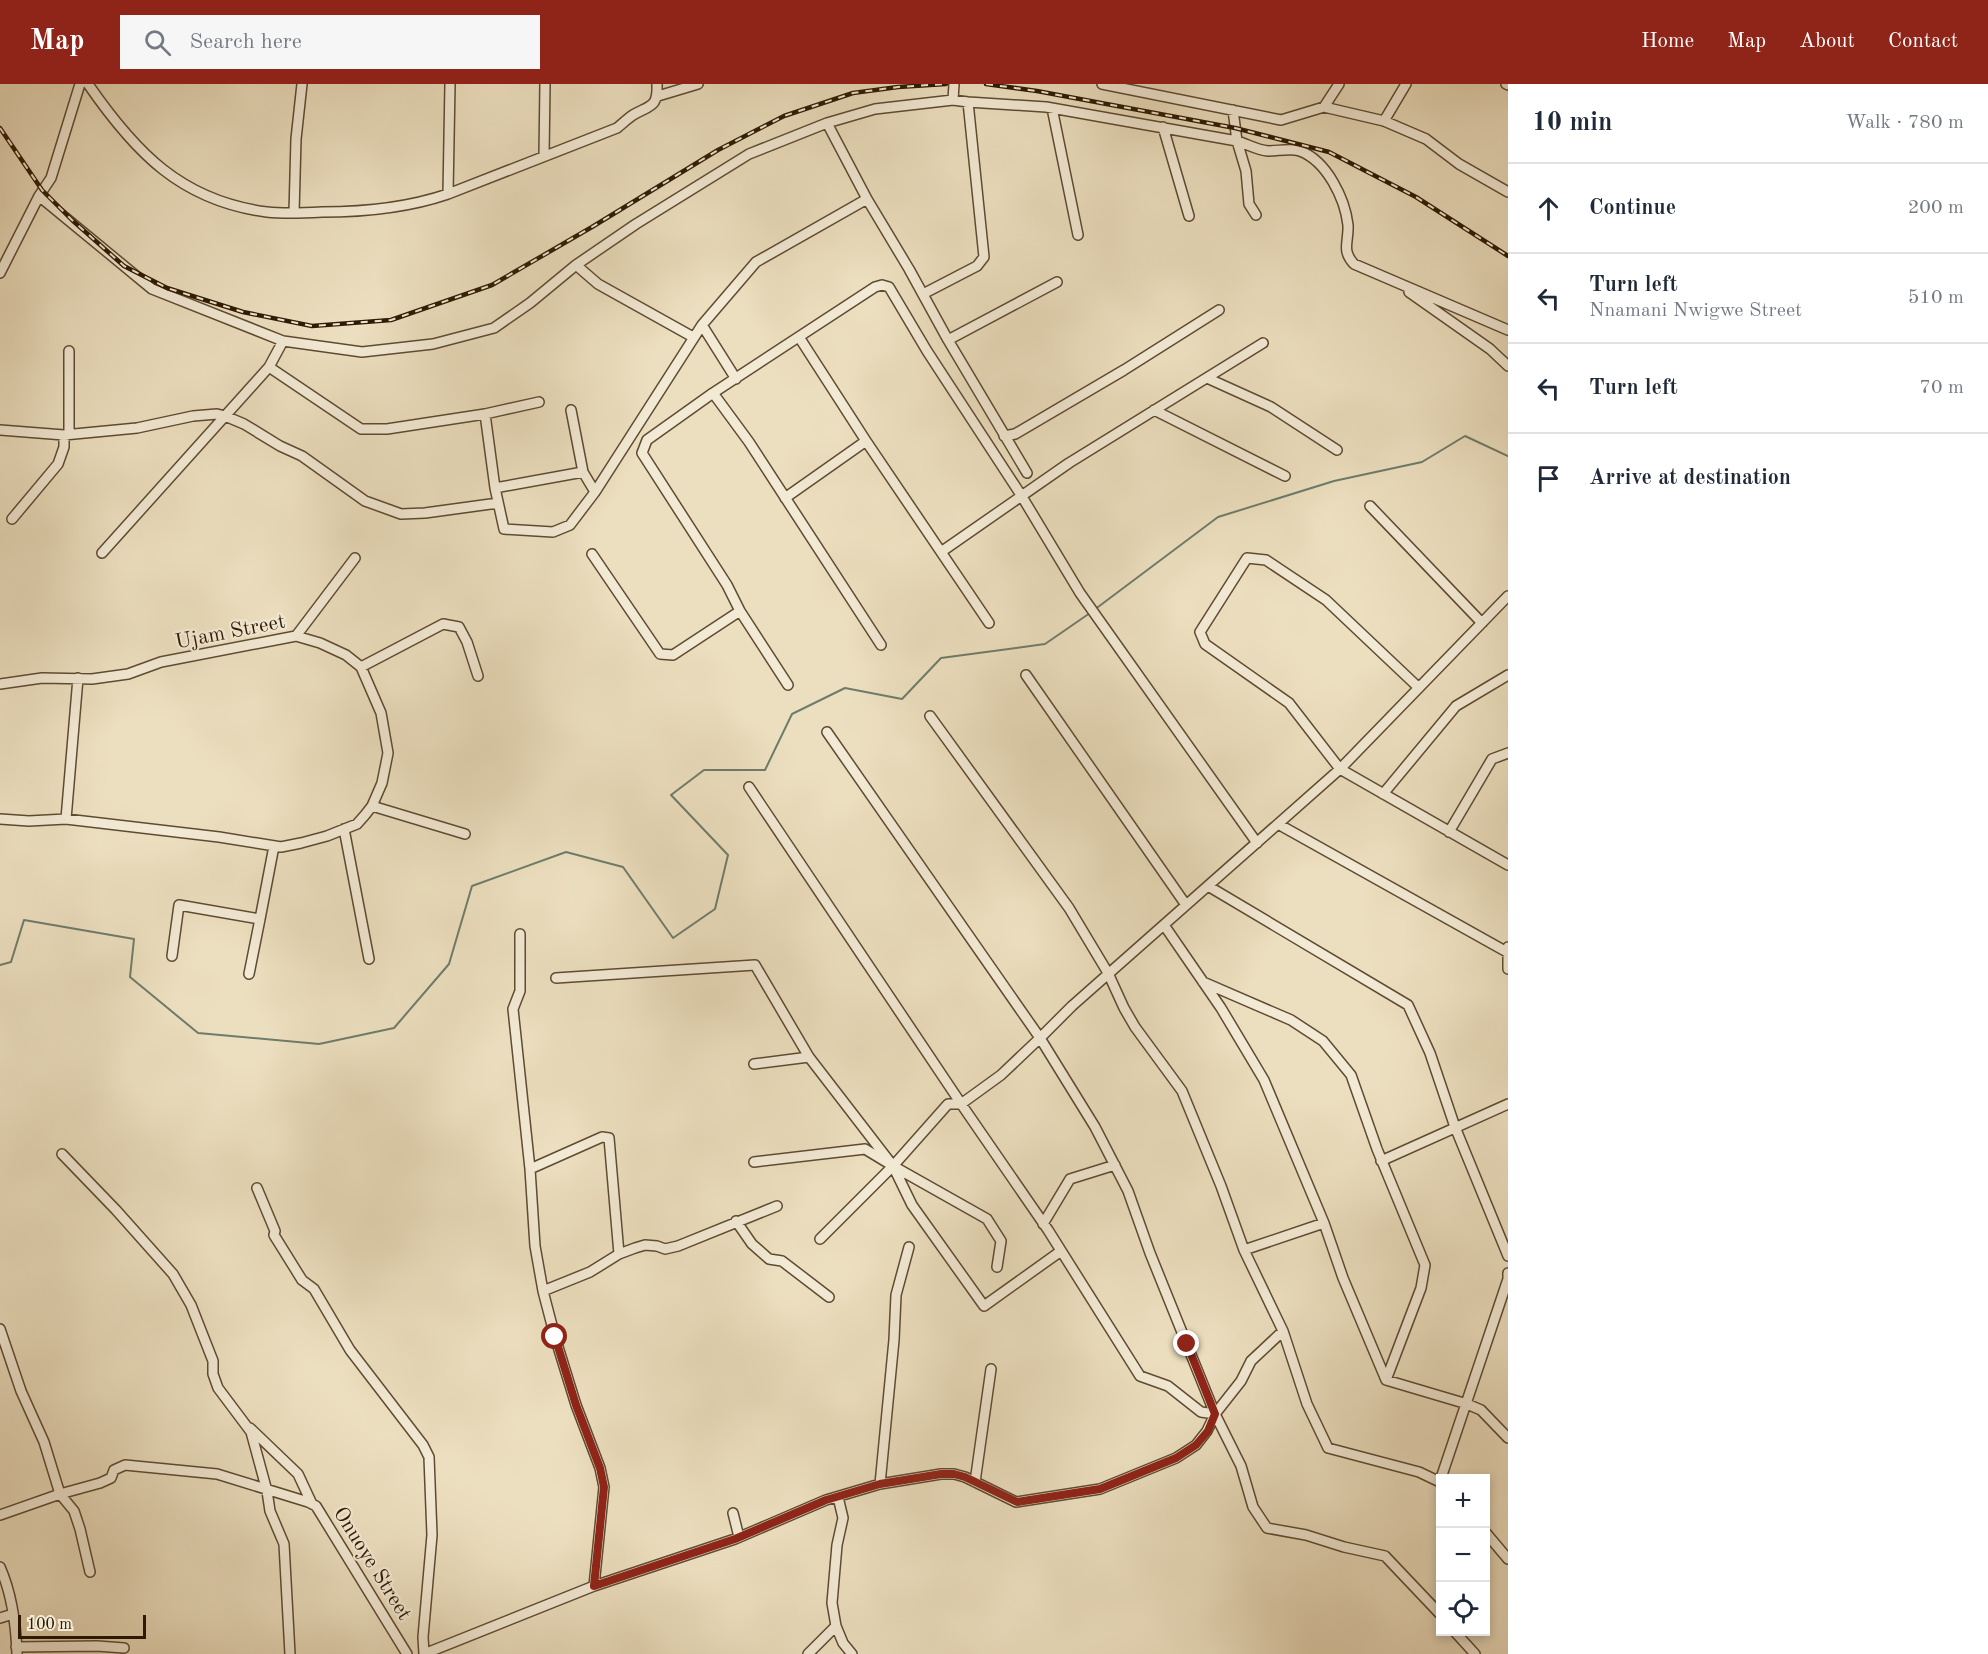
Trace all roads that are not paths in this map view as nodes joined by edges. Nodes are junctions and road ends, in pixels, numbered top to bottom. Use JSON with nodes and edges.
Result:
{"nodes":[{"id":1,"x":80,"y":84,"type":"edge"},
{"id":2,"x":88,"y":84,"type":"edge"},
{"id":3,"x":302,"y":84,"type":"edge"},
{"id":4,"x":450,"y":84,"type":"edge"},
{"id":5,"x":545,"y":84,"type":"edge"},
{"id":6,"x":657,"y":84,"type":"edge"},
{"id":7,"x":698,"y":84,"type":"edge"},
{"id":8,"x":954,"y":84,"type":"edge"},
{"id":9,"x":1102,"y":84,"type":"edge"},
{"id":10,"x":1339,"y":84,"type":"edge"},
{"id":11,"x":1406,"y":84,"type":"edge"},
{"id":12,"x":658,"y":96,"type":"junction"},
{"id":13,"x":953,"y":100,"type":"junction"},
{"id":14,"x":968,"y":102,"type":"junction"},
{"id":15,"x":1324,"y":107,"type":"junction"},
{"id":16,"x":1052,"y":108,"type":"junction"},
{"id":17,"x":1233,"y":110,"type":"junction"},
{"id":18,"x":1384,"y":121,"type":"junction"},
{"id":19,"x":827,"y":123,"type":"junction"},
{"id":20,"x":1163,"y":127,"type":"junction"},
{"id":21,"x":1237,"y":141,"type":"junction"},
{"id":22,"x":544,"y":156,"type":"junction"},
{"id":23,"x":1508,"y":192,"type":"edge"},
{"id":24,"x":448,"y":194,"type":"junction"},
{"id":25,"x":39,"y":196,"type":"junction"},
{"id":26,"x":867,"y":199,"type":"junction"},
{"id":27,"x":294,"y":213,"type":"junction"},
{"id":28,"x":1256,"y":214,"type":"dead end"},
{"id":29,"x":1189,"y":216,"type":"dead end"},
{"id":30,"x":1078,"y":235,"type":"dead end"},
{"id":31,"x":576,"y":265,"type":"junction"},
{"id":32,"x":0,"y":273,"type":"edge"},
{"id":33,"x":1395,"y":281,"type":"junction"},
{"id":34,"x":1057,"y":282,"type":"dead end"},
{"id":35,"x":923,"y":294,"type":"junction"},
{"id":36,"x":1219,"y":310,"type":"dead end"},
{"id":37,"x":702,"y":325,"type":"junction"},
{"id":38,"x":1508,"y":330,"type":"edge"},
{"id":39,"x":799,"y":337,"type":"junction"},
{"id":40,"x":693,"y":338,"type":"junction"},
{"id":41,"x":948,"y":340,"type":"junction"},
{"id":42,"x":283,"y":341,"type":"junction"},
{"id":43,"x":1263,"y":343,"type":"dead end"},
{"id":44,"x":69,"y":351,"type":"dead end"},
{"id":45,"x":1508,"y":366,"type":"edge"},
{"id":46,"x":269,"y":367,"type":"junction"},
{"id":47,"x":1207,"y":378,"type":"junction"},
{"id":48,"x":736,"y":379,"type":"junction"},
{"id":49,"x":713,"y":393,"type":"junction"},
{"id":50,"x":539,"y":402,"type":"dead end"},
{"id":51,"x":571,"y":410,"type":"dead end"},
{"id":52,"x":1154,"y":410,"type":"junction"},
{"id":53,"x":485,"y":414,"type":"junction"},
{"id":54,"x":225,"y":416,"type":"junction"},
{"id":55,"x":0,"y":430,"type":"edge"},
{"id":56,"x":66,"y":434,"type":"junction"},
{"id":57,"x":1004,"y":436,"type":"junction"},
{"id":58,"x":866,"y":441,"type":"junction"},
{"id":59,"x":1336,"y":450,"type":"dead end"},
{"id":60,"x":583,"y":472,"type":"junction"},
{"id":61,"x":1027,"y":473,"type":"dead end"},
{"id":62,"x":1285,"y":476,"type":"dead end"},
{"id":63,"x":495,"y":488,"type":"junction"},
{"id":64,"x":596,"y":492,"type":"junction"},
{"id":65,"x":1021,"y":495,"type":"junction"},
{"id":66,"x":785,"y":498,"type":"junction"},
{"id":67,"x":498,"y":502,"type":"junction"},
{"id":68,"x":1370,"y":506,"type":"dead end"},
{"id":69,"x":12,"y":519,"type":"dead end"},
{"id":70,"x":941,"y":552,"type":"junction"},
{"id":71,"x":102,"y":553,"type":"dead end"},
{"id":72,"x":592,"y":554,"type":"dead end"},
{"id":73,"x":355,"y":558,"type":"dead end"},
{"id":74,"x":1508,"y":596,"type":"edge"},
{"id":75,"x":740,"y":611,"type":"junction"},
{"id":76,"x":989,"y":623,"type":"dead end"},
{"id":77,"x":1482,"y":623,"type":"junction"},
{"id":78,"x":296,"y":636,"type":"junction"},
{"id":79,"x":881,"y":645,"type":"dead end"},
{"id":80,"x":361,"y":667,"type":"junction"},
{"id":81,"x":1026,"y":675,"type":"dead end"},
{"id":82,"x":1508,"y":675,"type":"edge"},
{"id":83,"x":478,"y":676,"type":"dead end"},
{"id":84,"x":78,"y":678,"type":"junction"},
{"id":85,"x":0,"y":684,"type":"edge"},
{"id":86,"x":788,"y":685,"type":"dead end"},
{"id":87,"x":1419,"y":688,"type":"junction"},
{"id":88,"x":930,"y":716,"type":"dead end"},
{"id":89,"x":826,"y":732,"type":"dead end"},
{"id":90,"x":1508,"y":753,"type":"edge"},
{"id":91,"x":1340,"y":770,"type":"junction"},
{"id":92,"x":748,"y":787,"type":"dead end"},
{"id":93,"x":1383,"y":794,"type":"junction"},
{"id":94,"x":372,"y":806,"type":"junction"},
{"id":95,"x":0,"y":819,"type":"edge"},
{"id":96,"x":66,"y":819,"type":"junction"},
{"id":97,"x":1278,"y":824,"type":"junction"},
{"id":98,"x":344,"y":829,"type":"junction"},
{"id":99,"x":1449,"y":832,"type":"junction"},
{"id":100,"x":465,"y":834,"type":"dead end"},
{"id":101,"x":1257,"y":843,"type":"junction"},
{"id":102,"x":274,"y":846,"type":"junction"},
{"id":103,"x":1508,"y":865,"type":"edge"},
{"id":104,"x":1208,"y":886,"type":"junction"},
{"id":105,"x":1186,"y":905,"type":"junction"},
{"id":106,"x":260,"y":919,"type":"junction"},
{"id":107,"x":1164,"y":925,"type":"junction"},
{"id":108,"x":520,"y":934,"type":"dead end"},
{"id":109,"x":1508,"y":949,"type":"edge"},
{"id":110,"x":172,"y":956,"type":"dead end"},
{"id":111,"x":369,"y":959,"type":"dead end"},
{"id":112,"x":1508,"y":969,"type":"edge"},
{"id":113,"x":1108,"y":973,"type":"junction"},
{"id":114,"x":249,"y":974,"type":"dead end"},
{"id":115,"x":556,"y":978,"type":"dead end"},
{"id":116,"x":1203,"y":982,"type":"junction"},
{"id":117,"x":1040,"y":1038,"type":"junction"},
{"id":118,"x":810,"y":1058,"type":"junction"},
{"id":119,"x":754,"y":1064,"type":"dead end"},
{"id":120,"x":961,"y":1104,"type":"junction"},
{"id":121,"x":1508,"y":1104,"type":"edge"},
{"id":122,"x":1455,"y":1127,"type":"junction"},
{"id":123,"x":62,"y":1154,"type":"dead end"},
{"id":124,"x":1381,"y":1161,"type":"junction"},
{"id":125,"x":754,"y":1162,"type":"dead end"},
{"id":126,"x":1115,"y":1165,"type":"junction"},
{"id":127,"x":892,"y":1166,"type":"junction"},
{"id":128,"x":530,"y":1170,"type":"junction"},
{"id":129,"x":257,"y":1188,"type":"dead end"},
{"id":130,"x":777,"y":1206,"type":"dead end"},
{"id":131,"x":736,"y":1221,"type":"junction"},
{"id":132,"x":1324,"y":1223,"type":"junction"},
{"id":133,"x":1043,"y":1224,"type":"junction"},
{"id":134,"x":820,"y":1239,"type":"dead end"},
{"id":135,"x":909,"y":1247,"type":"dead end"},
{"id":136,"x":1244,"y":1250,"type":"junction"},
{"id":137,"x":1061,"y":1251,"type":"junction"},
{"id":138,"x":619,"y":1254,"type":"junction"},
{"id":139,"x":1508,"y":1256,"type":"edge"},
{"id":140,"x":997,"y":1267,"type":"dead end"},
{"id":141,"x":1508,"y":1273,"type":"edge"},
{"id":142,"x":543,"y":1291,"type":"junction"},
{"id":143,"x":828,"y":1297,"type":"dead end"},
{"id":144,"x":0,"y":1329,"type":"edge"},
{"id":145,"x":1283,"y":1330,"type":"junction"},
{"id":146,"x":991,"y":1369,"type":"dead end"},
{"id":147,"x":1386,"y":1380,"type":"junction"},
{"id":148,"x":1467,"y":1404,"type":"junction"},
{"id":149,"x":1215,"y":1414,"type":"junction"},
{"id":150,"x":240,"y":1418,"type":"junction"},
{"id":151,"x":1508,"y":1438,"type":"edge"},
{"id":152,"x":1442,"y":1474,"type":"edge"},
{"id":153,"x":1436,"y":1478,"type":"edge"},
{"id":154,"x":975,"y":1482,"type":"junction"},
{"id":155,"x":880,"y":1484,"type":"junction"},
{"id":156,"x":267,"y":1491,"type":"junction"},
{"id":157,"x":60,"y":1494,"type":"junction"},
{"id":158,"x":838,"y":1497,"type":"junction"},
{"id":159,"x":312,"y":1504,"type":"junction"},
{"id":160,"x":733,"y":1513,"type":"dead end"},
{"id":161,"x":0,"y":1515,"type":"edge"},
{"id":162,"x":739,"y":1537,"type":"junction"},
{"id":163,"x":1490,"y":1539,"type":"edge"},
{"id":164,"x":1508,"y":1559,"type":"edge"},
{"id":165,"x":0,"y":1567,"type":"edge"},
{"id":166,"x":90,"y":1572,"type":"dead end"},
{"id":167,"x":594,"y":1586,"type":"junction"},
{"id":168,"x":1436,"y":1610,"type":"edge"},
{"id":169,"x":13,"y":1614,"type":"junction"},
{"id":170,"x":0,"y":1618,"type":"edge"},
{"id":171,"x":836,"y":1626,"type":"junction"},
{"id":172,"x":1459,"y":1636,"type":"edge"},
{"id":173,"x":124,"y":1647,"type":"dead end"},
{"id":174,"x":16,"y":1651,"type":"edge"},
{"id":175,"x":290,"y":1654,"type":"edge"},
{"id":176,"x":407,"y":1654,"type":"edge"},
{"id":177,"x":424,"y":1654,"type":"edge"},
{"id":178,"x":808,"y":1654,"type":"edge"},
{"id":179,"x":852,"y":1654,"type":"edge"},
{"id":180,"x":1475,"y":1654,"type":"edge"}],
"edges":[{"from":1,"to":25,"type":"street"},
{"from":2,"to":27,"type":"street"},
{"from":3,"to":27,"type":"street"},
{"from":4,"to":24,"type":"street"},
{"from":5,"to":22,"type":"street"},
{"from":6,"to":12,"type":"street"},
{"from":7,"to":12,"type":"street"},
{"from":8,"to":13,"type":"street"},
{"from":9,"to":17,"type":"street"},
{"from":10,"to":15,"type":"street"},
{"from":11,"to":18,"type":"street"},
{"from":12,"to":22,"type":"street"},
{"from":13,"to":14,"type":"street"},
{"from":13,"to":19,"type":"street"},
{"from":14,"to":16,"type":"street"},
{"from":14,"to":35,"type":"street"},
{"from":15,"to":17,"type":"street"},
{"from":15,"to":18,"type":"street"},
{"from":16,"to":20,"type":"street"},
{"from":16,"to":30,"type":"street"},
{"from":17,"to":21,"type":"street"},
{"from":18,"to":23,"type":"street"},
{"from":19,"to":26,"type":"street"},
{"from":19,"to":31,"type":"street"},
{"from":20,"to":21,"type":"street"},
{"from":20,"to":29,"type":"street"},
{"from":21,"to":28,"type":"street"},
{"from":21,"to":33,"type":"street"},
{"from":22,"to":24,"type":"street"},
{"from":24,"to":27,"type":"street"},
{"from":25,"to":32,"type":"street"},
{"from":25,"to":42,"type":"street"},
{"from":26,"to":35,"type":"street"},
{"from":26,"to":37,"type":"street"},
{"from":31,"to":40,"type":"street"},
{"from":31,"to":42,"type":"street"},
{"from":33,"to":38,"type":"street"},
{"from":33,"to":45,"type":"street"},
{"from":34,"to":41,"type":"street"},
{"from":35,"to":41,"type":"street"},
{"from":36,"to":57,"type":"street"},
{"from":37,"to":40,"type":"street"},
{"from":37,"to":48,"type":"street"},
{"from":39,"to":48,"type":"street"},
{"from":39,"to":58,"type":"street"},
{"from":39,"to":65,"type":"street"},
{"from":40,"to":64,"type":"street"},
{"from":41,"to":57,"type":"street"},
{"from":42,"to":46,"type":"street"},
{"from":43,"to":47,"type":"street"},
{"from":44,"to":56,"type":"street"},
{"from":46,"to":53,"type":"street"},
{"from":46,"to":54,"type":"street"},
{"from":47,"to":52,"type":"street"},
{"from":47,"to":59,"type":"street"},
{"from":48,"to":49,"type":"street"},
{"from":49,"to":66,"type":"street"},
{"from":49,"to":75,"type":"street"},
{"from":50,"to":53,"type":"street"},
{"from":51,"to":60,"type":"street"},
{"from":52,"to":62,"type":"street"},
{"from":52,"to":65,"type":"street"},
{"from":53,"to":63,"type":"street"},
{"from":54,"to":56,"type":"street"},
{"from":54,"to":67,"type":"street"},
{"from":54,"to":71,"type":"street"},
{"from":55,"to":56,"type":"street"},
{"from":56,"to":69,"type":"street"},
{"from":57,"to":61,"type":"street"},
{"from":58,"to":66,"type":"street"},
{"from":58,"to":70,"type":"street"},
{"from":60,"to":63,"type":"street"},
{"from":60,"to":64,"type":"street"},
{"from":63,"to":67,"type":"street"},
{"from":64,"to":67,"type":"street"},
{"from":65,"to":70,"type":"street"},
{"from":65,"to":101,"type":"street"},
{"from":66,"to":79,"type":"street"},
{"from":68,"to":77,"type":"street"},
{"from":70,"to":76,"type":"street"},
{"from":72,"to":75,"type":"street"},
{"from":73,"to":78,"type":"street"},
{"from":74,"to":77,"type":"street"},
{"from":75,"to":86,"type":"street"},
{"from":77,"to":87,"type":"street"},
{"from":78,"to":80,"type":"street","name":"Ujam Street"},
{"from":78,"to":84,"type":"street","name":"Ujam Street"},
{"from":80,"to":83,"type":"street"},
{"from":80,"to":94,"type":"street"},
{"from":81,"to":105,"type":"street"},
{"from":82,"to":93,"type":"street"},
{"from":84,"to":85,"type":"street","name":"Ujam Street"},
{"from":84,"to":96,"type":"street"},
{"from":87,"to":91,"type":"street"},
{"from":87,"to":91,"type":"street"},
{"from":88,"to":113,"type":"street"},
{"from":89,"to":117,"type":"street"},
{"from":90,"to":99,"type":"street"},
{"from":91,"to":93,"type":"street"},
{"from":91,"to":97,"type":"street"},
{"from":92,"to":120,"type":"street"},
{"from":93,"to":99,"type":"street"},
{"from":94,"to":98,"type":"street"},
{"from":94,"to":100,"type":"street"},
{"from":95,"to":96,"type":"street"},
{"from":96,"to":102,"type":"street"},
{"from":97,"to":101,"type":"street"},
{"from":97,"to":109,"type":"street"},
{"from":98,"to":102,"type":"street"},
{"from":98,"to":111,"type":"street"},
{"from":99,"to":103,"type":"street"},
{"from":101,"to":104,"type":"street"},
{"from":102,"to":106,"type":"street"},
{"from":104,"to":105,"type":"street"},
{"from":104,"to":122,"type":"street"},
{"from":105,"to":107,"type":"street"},
{"from":106,"to":110,"type":"street"},
{"from":106,"to":114,"type":"street"},
{"from":107,"to":113,"type":"street"},
{"from":107,"to":116,"type":"street"},
{"from":108,"to":128,"type":"street"},
{"from":109,"to":112,"type":"street"},
{"from":113,"to":117,"type":"street"},
{"from":113,"to":136,"type":"street"},
{"from":115,"to":118,"type":"street"},
{"from":116,"to":124,"type":"street"},
{"from":116,"to":132,"type":"street"},
{"from":117,"to":120,"type":"street"},
{"from":117,"to":126,"type":"street"},
{"from":118,"to":119,"type":"street"},
{"from":118,"to":127,"type":"street"},
{"from":120,"to":127,"type":"street"},
{"from":120,"to":133,"type":"street"},
{"from":121,"to":122,"type":"street"},
{"from":122,"to":124,"type":"street"},
{"from":122,"to":139,"type":"street"},
{"from":123,"to":150,"type":"street"},
{"from":124,"to":147,"type":"street"},
{"from":125,"to":127,"type":"street"},
{"from":126,"to":133,"type":"street"},
{"from":126,"to":149,"type":"street"},
{"from":127,"to":134,"type":"street"},
{"from":127,"to":137,"type":"street"},
{"from":127,"to":140,"type":"street"},
{"from":128,"to":138,"type":"street"},
{"from":128,"to":142,"type":"street"},
{"from":129,"to":177,"type":"street"},
{"from":130,"to":131,"type":"street"},
{"from":131,"to":138,"type":"street"},
{"from":131,"to":143,"type":"street"},
{"from":132,"to":136,"type":"street"},
{"from":132,"to":147,"type":"street"},
{"from":133,"to":137,"type":"street"},
{"from":135,"to":155,"type":"street"},
{"from":136,"to":145,"type":"street"},
{"from":137,"to":149,"type":"street"},
{"from":138,"to":142,"type":"street"},
{"from":141,"to":148,"type":"street"},
{"from":142,"to":167,"type":"street"},
{"from":144,"to":157,"type":"street"},
{"from":145,"to":149,"type":"street"},
{"from":145,"to":153,"type":"street"},
{"from":146,"to":154,"type":"street"},
{"from":147,"to":148,"type":"street"},
{"from":148,"to":151,"type":"street"},
{"from":148,"to":152,"type":"street"},
{"from":149,"to":154,"type":"street"},
{"from":149,"to":168,"type":"street"},
{"from":150,"to":156,"type":"street"},
{"from":150,"to":159,"type":"street"},
{"from":154,"to":155,"type":"street"},
{"from":155,"to":158,"type":"street"},
{"from":156,"to":157,"type":"street","name":"Onuoye Street"},
{"from":156,"to":159,"type":"street","name":"Onuoye Street"},
{"from":156,"to":175,"type":"street"},
{"from":157,"to":161,"type":"street","name":"Onuoye Street"},
{"from":157,"to":166,"type":"street"},
{"from":158,"to":162,"type":"street"},
{"from":158,"to":171,"type":"street"},
{"from":159,"to":176,"type":"street","name":"Onuoye Street"},
{"from":160,"to":162,"type":"street"},
{"from":162,"to":167,"type":"street"},
{"from":163,"to":164,"type":"street"},
{"from":165,"to":169,"type":"street"},
{"from":167,"to":177,"type":"street"},
{"from":169,"to":170,"type":"street"},
{"from":169,"to":174,"type":"street"},
{"from":171,"to":178,"type":"street"},
{"from":171,"to":179,"type":"street"},
{"from":172,"to":180,"type":"street"},
{"from":173,"to":174,"type":"street"}]}
